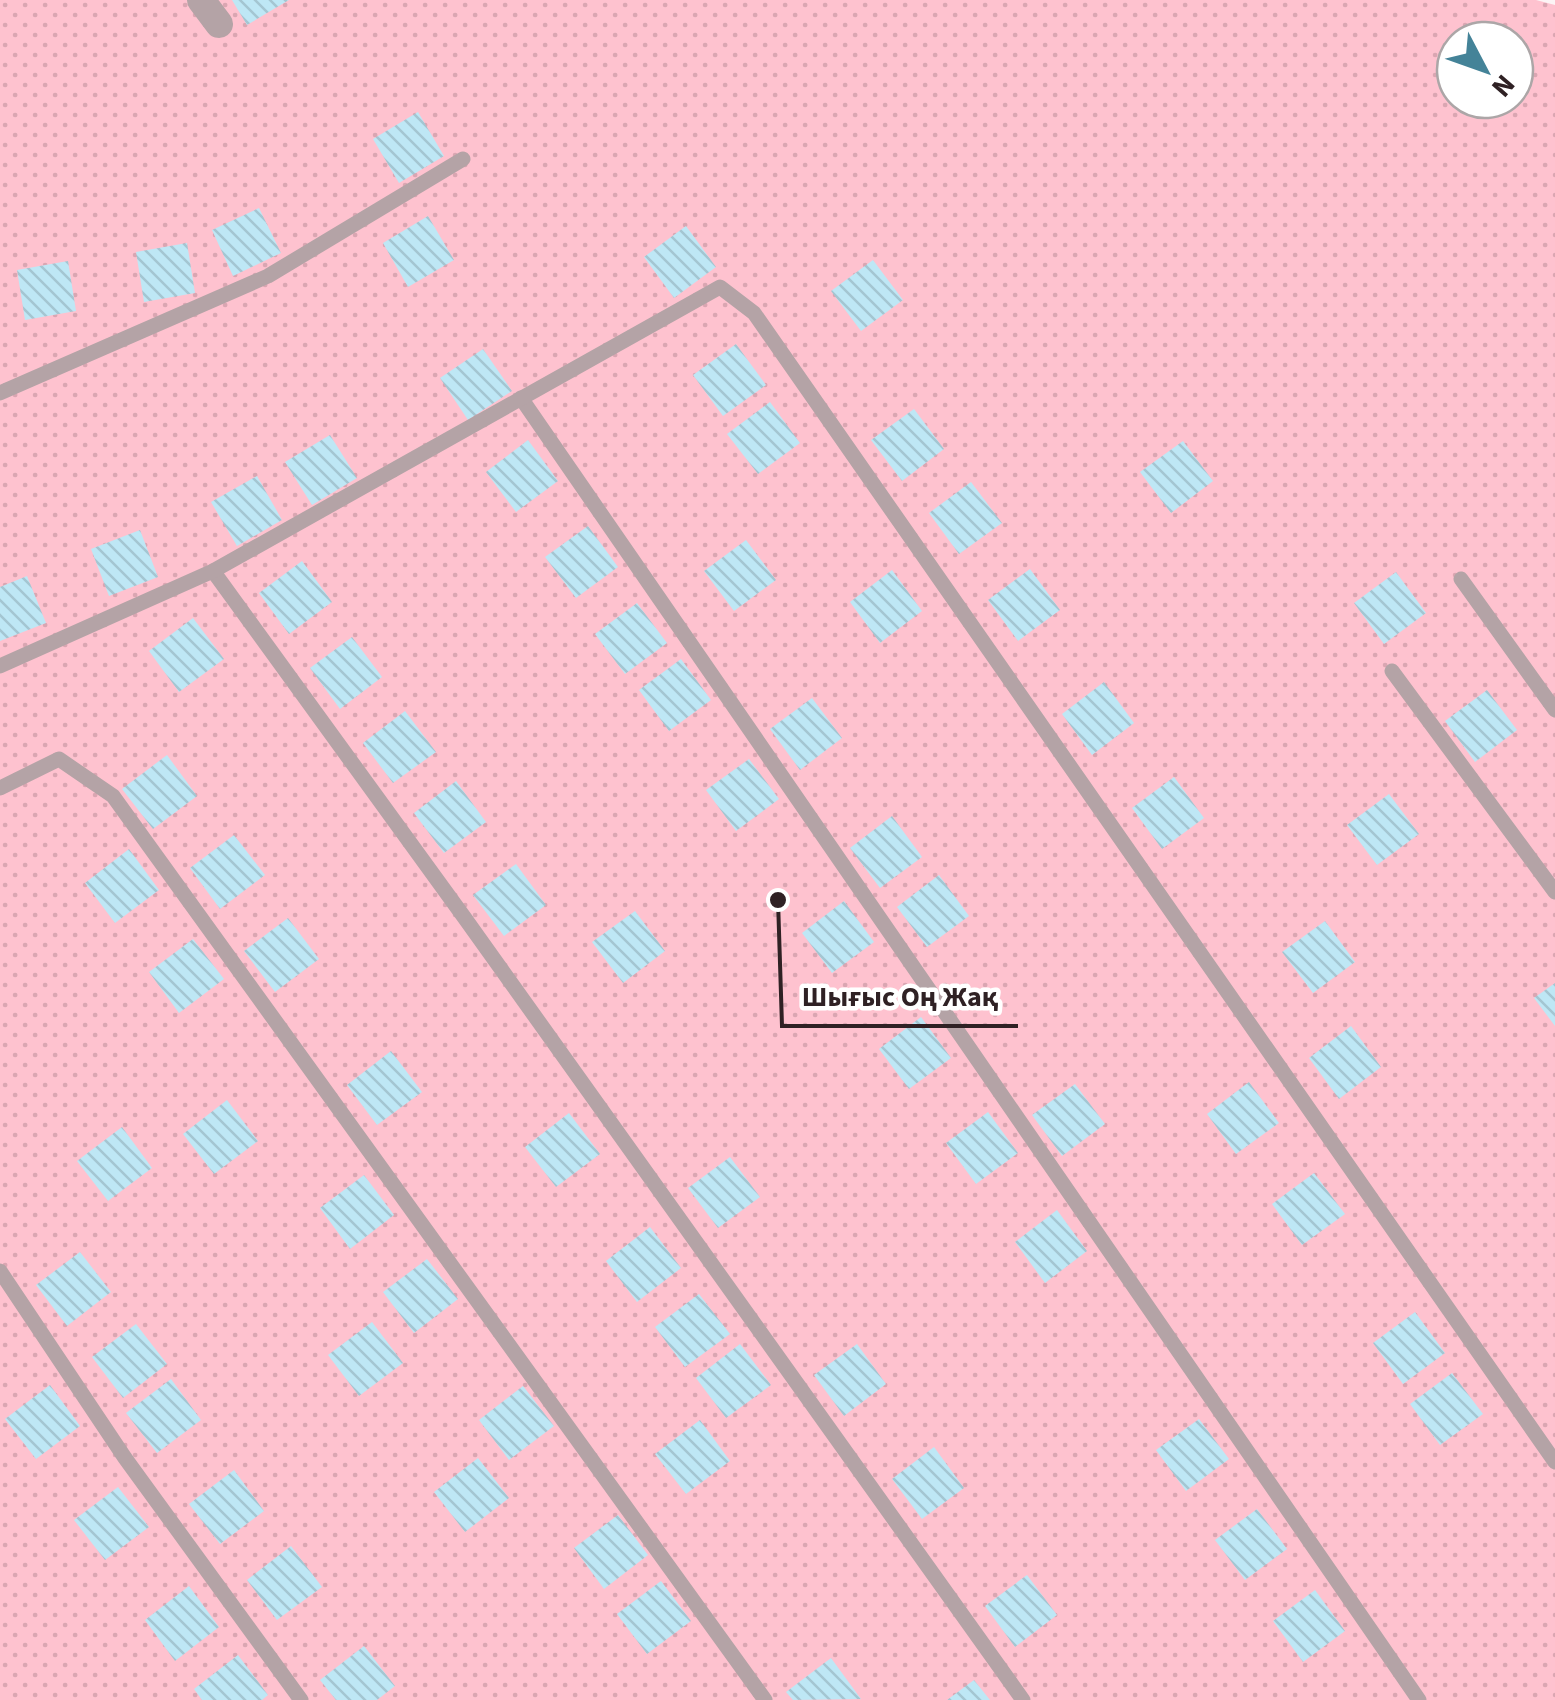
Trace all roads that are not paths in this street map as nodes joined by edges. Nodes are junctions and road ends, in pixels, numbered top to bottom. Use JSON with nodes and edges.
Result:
{"nodes":[{"id":1,"x":202,"y":0,"type":"edge"},
{"id":2,"x":219,"y":24,"type":"dead end"},
{"id":3,"x":463,"y":159,"type":"dead end"},
{"id":4,"x":0,"y":393,"type":"edge"},
{"id":5,"x":521,"y":398,"type":"junction"},
{"id":6,"x":213,"y":572,"type":"junction"},
{"id":7,"x":1461,"y":579,"type":"dead end"},
{"id":8,"x":0,"y":666,"type":"edge"},
{"id":9,"x":1392,"y":671,"type":"dead end"},
{"id":10,"x":1555,"y":710,"type":"edge"},
{"id":11,"x":0,"y":788,"type":"edge"},
{"id":12,"x":1555,"y":892,"type":"edge"},
{"id":13,"x":0,"y":1271,"type":"edge"},
{"id":14,"x":1555,"y":1462,"type":"edge"},
{"id":15,"x":301,"y":1700,"type":"edge"},
{"id":16,"x":765,"y":1700,"type":"edge"},
{"id":17,"x":1022,"y":1700,"type":"edge"},
{"id":18,"x":1419,"y":1700,"type":"edge"}],
"edges":[{"from":1,"to":2,"type":"street"},
{"from":3,"to":4,"type":"lane"},
{"from":5,"to":6,"type":"lane"},
{"from":5,"to":14,"type":"lane"},
{"from":5,"to":18,"type":"lane"},
{"from":6,"to":8,"type":"lane"},
{"from":6,"to":17,"type":"lane"},
{"from":7,"to":10,"type":"lane"},
{"from":9,"to":12,"type":"lane"},
{"from":11,"to":16,"type":"lane"},
{"from":13,"to":15,"type":"lane"}]}
